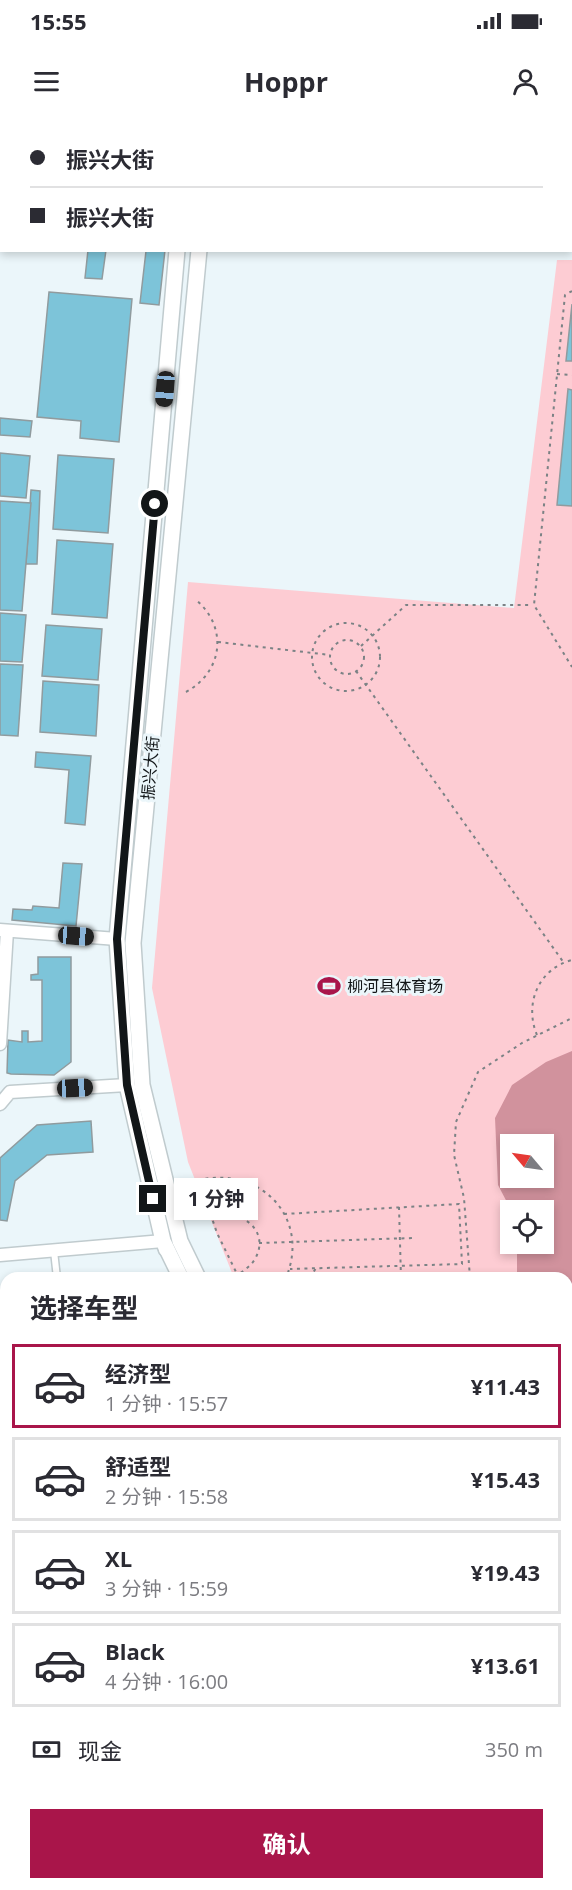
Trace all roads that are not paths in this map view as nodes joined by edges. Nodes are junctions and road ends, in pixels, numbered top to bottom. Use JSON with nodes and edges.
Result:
{"nodes":[{"id":1,"x":177,"y":252,"type":"edge"},
{"id":2,"x":199,"y":252,"type":"edge"},
{"id":3,"x":4,"y":930,"type":"edge"},
{"id":4,"x":117,"y":939,"type":"junction"},
{"id":5,"x":0,"y":1044,"type":"edge"},
{"id":6,"x":127,"y":1085,"type":"junction"},
{"id":7,"x":0,"y":1104,"type":"edge"},
{"id":8,"x":163,"y":1241,"type":"junction"},
{"id":9,"x":54,"y":1251,"type":"junction"},
{"id":10,"x":0,"y":1255,"type":"edge"},
{"id":11,"x":56,"y":1272,"type":"edge"},
{"id":12,"x":171,"y":1272,"type":"edge"},
{"id":13,"x":178,"y":1272,"type":"edge"},
{"id":14,"x":195,"y":1272,"type":"edge"}],
"edges":[{"from":1,"to":4,"type":"street","name":"振兴大街"},
{"from":2,"to":14,"type":"street","name":"振兴大街"},
{"from":3,"to":4,"type":"street"},
{"from":3,"to":5,"type":"street"},
{"from":4,"to":6,"type":"street","name":"振兴大街"},
{"from":6,"to":7,"type":"street"},
{"from":6,"to":8,"type":"street","name":"振兴大街"},
{"from":8,"to":9,"type":"street"},
{"from":8,"to":12,"type":"street"},
{"from":8,"to":13,"type":"street","name":"振兴大街"},
{"from":9,"to":10,"type":"street"},
{"from":9,"to":11,"type":"lane"}]}
